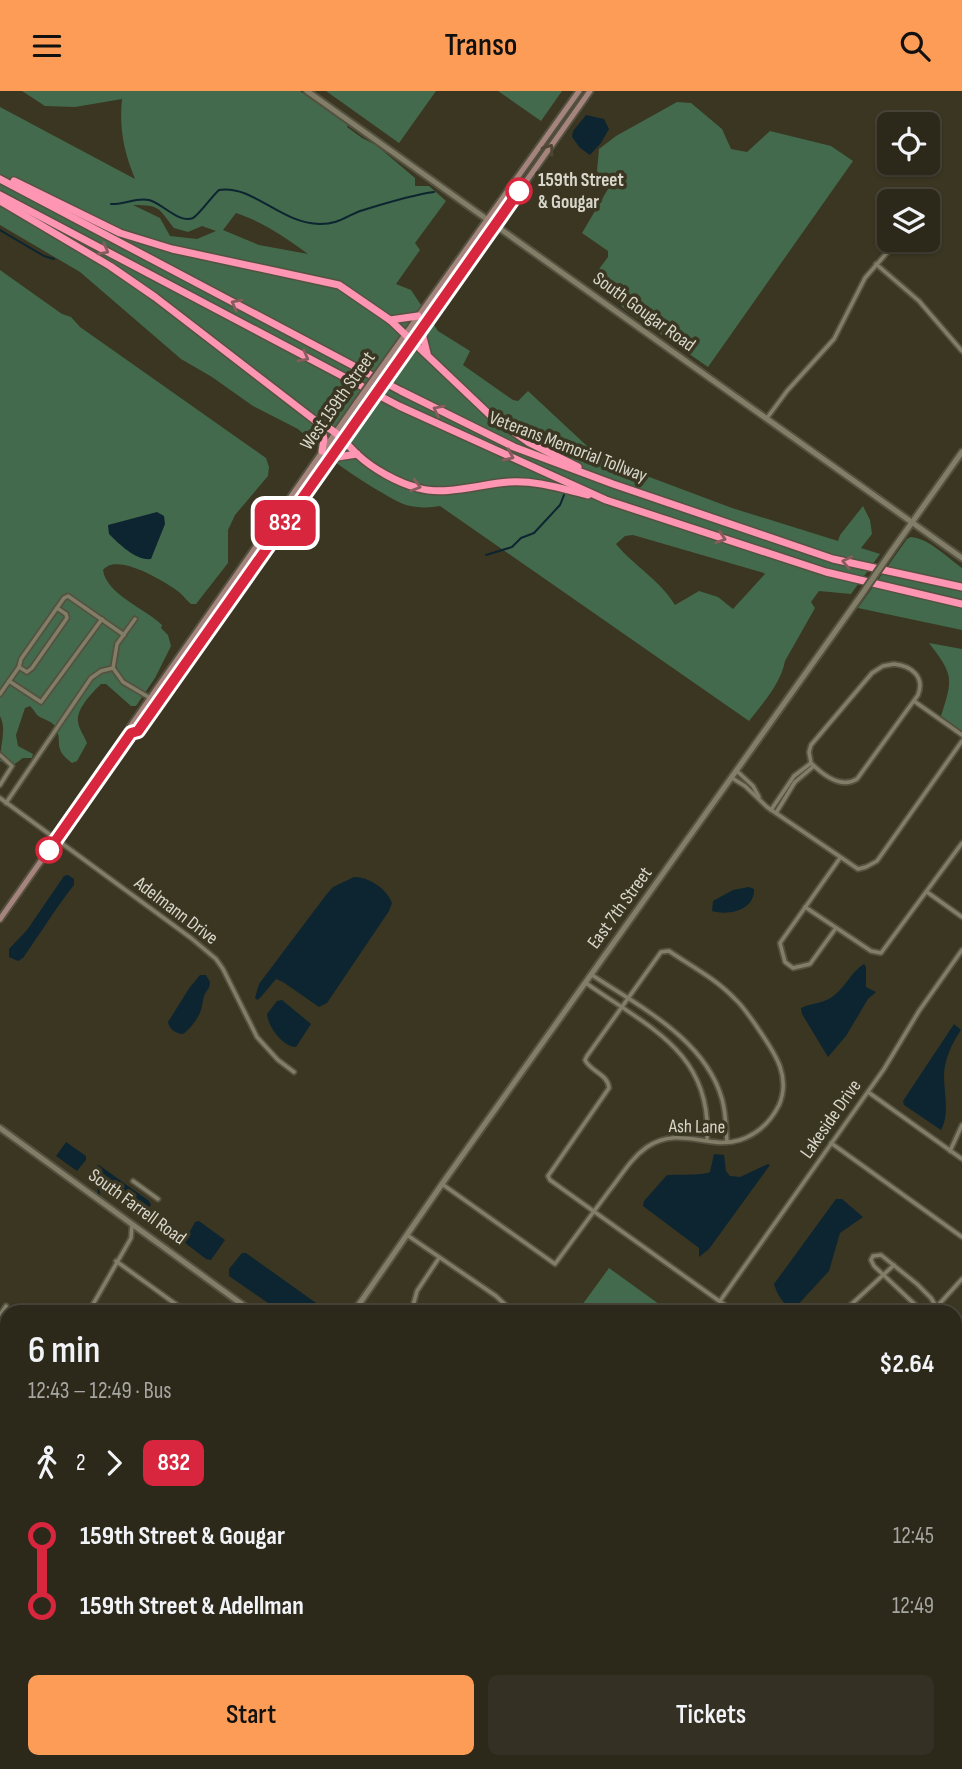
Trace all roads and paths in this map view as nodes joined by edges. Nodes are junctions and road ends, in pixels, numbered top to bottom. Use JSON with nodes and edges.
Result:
{"nodes":[{"id":1,"x":307,"y":91,"type":"edge"},
{"id":2,"x":579,"y":91,"type":"edge"},
{"id":3,"x":590,"y":91,"type":"edge"},
{"id":4,"x":0,"y":176,"type":"edge"},
{"id":5,"x":0,"y":195,"type":"edge"},
{"id":6,"x":0,"y":201,"type":"edge"},
{"id":7,"x":488,"y":219,"type":"junction"},
{"id":8,"x":495,"y":224,"type":"junction"},
{"id":9,"x":887,"y":252,"type":"edge"},
{"id":10,"x":876,"y":264,"type":"junction"},
{"id":11,"x":418,"y":316,"type":"junction"},
{"id":12,"x":390,"y":320,"type":"junction"},
{"id":13,"x":424,"y":325,"type":"junction"},
{"id":14,"x":405,"y":334,"type":"junction"},
{"id":15,"x":412,"y":343,"type":"junction"},
{"id":16,"x":962,"y":351,"type":"edge"},
{"id":17,"x":427,"y":353,"type":"junction"},
{"id":18,"x":767,"y":418,"type":"junction"},
{"id":19,"x":321,"y":425,"type":"junction"},
{"id":20,"x":336,"y":433,"type":"junction"},
{"id":21,"x":343,"y":441,"type":"junction"},
{"id":22,"x":323,"y":451,"type":"junction"},
{"id":23,"x":962,"y":452,"type":"edge"},
{"id":24,"x":357,"y":454,"type":"junction"},
{"id":25,"x":331,"y":458,"type":"junction"},
{"id":26,"x":613,"y":484,"type":"junction"},
{"id":27,"x":615,"y":503,"type":"junction"},
{"id":28,"x":912,"y":522,"type":"junction"},
{"id":29,"x":962,"y":558,"type":"edge"},
{"id":30,"x":962,"y":587,"type":"edge"},
{"id":31,"x":962,"y":604,"type":"edge"},
{"id":32,"x":57,"y":608,"type":"junction"},
{"id":33,"x":102,"y":619,"type":"junction"},
{"id":34,"x":135,"y":619,"type":"dead end"},
{"id":35,"x":124,"y":635,"type":"junction"},
{"id":36,"x":19,"y":667,"type":"junction"},
{"id":37,"x":113,"y":669,"type":"junction"},
{"id":38,"x":9,"y":681,"type":"junction"},
{"id":39,"x":0,"y":694,"type":"edge"},
{"id":40,"x":150,"y":698,"type":"junction"},
{"id":41,"x":914,"y":701,"type":"junction"},
{"id":42,"x":131,"y":733,"type":"junction"},
{"id":43,"x":962,"y":735,"type":"edge"},
{"id":44,"x":962,"y":741,"type":"edge"},
{"id":45,"x":0,"y":755,"type":"edge"},
{"id":46,"x":813,"y":764,"type":"junction"},
{"id":47,"x":737,"y":771,"type":"junction"},
{"id":48,"x":732,"y":778,"type":"junction"},
{"id":49,"x":0,"y":785,"type":"edge"},
{"id":50,"x":0,"y":798,"type":"edge"},
{"id":51,"x":760,"y":799,"type":"junction"},
{"id":52,"x":6,"y":803,"type":"junction"},
{"id":53,"x":774,"y":811,"type":"junction"},
{"id":54,"x":56,"y":839,"type":"junction"},
{"id":55,"x":962,"y":844,"type":"edge"},
{"id":56,"x":841,"y":857,"type":"junction"},
{"id":57,"x":927,"y":892,"type":"junction"},
{"id":58,"x":805,"y":907,"type":"junction"},
{"id":59,"x":962,"y":917,"type":"edge"},
{"id":60,"x":0,"y":919,"type":"edge"},
{"id":61,"x":836,"y":927,"type":"junction"},
{"id":62,"x":962,"y":950,"type":"edge"},
{"id":63,"x":592,"y":975,"type":"junction"},
{"id":64,"x":586,"y":983,"type":"junction"},
{"id":65,"x":628,"y":999,"type":"junction"},
{"id":66,"x":621,"y":1008,"type":"junction"},
{"id":67,"x":685,"y":1041,"type":"junction"},
{"id":68,"x":678,"y":1050,"type":"junction"},
{"id":69,"x":294,"y":1072,"type":"dead end"},
{"id":70,"x":868,"y":1092,"type":"junction"},
{"id":71,"x":962,"y":1125,"type":"edge"},
{"id":72,"x":0,"y":1128,"type":"edge"},
{"id":73,"x":707,"y":1140,"type":"junction"},
{"id":74,"x":727,"y":1142,"type":"junction"},
{"id":75,"x":831,"y":1143,"type":"junction"},
{"id":76,"x":950,"y":1151,"type":"junction"},
{"id":77,"x":962,"y":1159,"type":"edge"},
{"id":78,"x":133,"y":1181,"type":"dead end"},
{"id":79,"x":442,"y":1184,"type":"junction"},
{"id":80,"x":158,"y":1199,"type":"dead end"},
{"id":81,"x":594,"y":1211,"type":"junction"},
{"id":82,"x":132,"y":1224,"type":"junction"},
{"id":83,"x":144,"y":1233,"type":"junction"},
{"id":84,"x":407,"y":1235,"type":"junction"},
{"id":85,"x":962,"y":1237,"type":"edge"},
{"id":86,"x":131,"y":1238,"type":"junction"},
{"id":87,"x":439,"y":1258,"type":"junction"},
{"id":88,"x":116,"y":1261,"type":"junction"},
{"id":89,"x":894,"y":1265,"type":"junction"},
{"id":90,"x":882,"y":1275,"type":"junction"},
{"id":91,"x":962,"y":1279,"type":"edge"},
{"id":92,"x":719,"y":1301,"type":"junction"},
{"id":93,"x":92,"y":1305,"type":"edge"},
{"id":94,"x":177,"y":1305,"type":"edge"},
{"id":95,"x":243,"y":1305,"type":"edge"},
{"id":96,"x":359,"y":1305,"type":"edge"},
{"id":97,"x":413,"y":1305,"type":"edge"},
{"id":98,"x":506,"y":1305,"type":"edge"},
{"id":99,"x":725,"y":1305,"type":"edge"},
{"id":100,"x":850,"y":1305,"type":"edge"},
{"id":101,"x":915,"y":1305,"type":"edge"},
{"id":102,"x":934,"y":1305,"type":"edge"},
{"id":103,"x":939,"y":1305,"type":"edge"}],
"edges":[{"from":1,"to":7,"type":"street","name":"South Gougar Road"},
{"from":2,"to":7,"type":"main road","name":"West 159th Street"},
{"from":8,"to":3,"type":"main road","name":"West 159th Street","one_way":true},
{"from":4,"to":12,"type":"highway"},
{"from":26,"to":4,"type":"highway","name":"Veterans Memorial Tollway","one_way":true},
{"from":5,"to":27,"type":"highway","name":"Veterans Memorial Tollway","one_way":true},
{"from":6,"to":19,"type":"highway"},
{"from":7,"to":8,"type":"street","name":"South Gougar Road"},
{"from":7,"to":11,"type":"main road","name":"West 159th Street"},
{"from":8,"to":13,"type":"main road","name":"West 159th Street"},
{"from":8,"to":18,"type":"street","name":"South Gougar Road"},
{"from":9,"to":10,"type":"street"},
{"from":10,"to":16,"type":"street"},
{"from":10,"to":18,"type":"street"},
{"from":11,"to":12,"type":"highway"},
{"from":11,"to":14,"type":"main road","name":"West 159th Street"},
{"from":12,"to":14,"type":"highway"},
{"from":13,"to":15,"type":"main road","name":"West 159th Street"},
{"from":13,"to":17,"type":"highway"},
{"from":14,"to":15,"type":"highway"},
{"from":14,"to":20,"type":"main road","name":"West 159th Street","bridge":true},
{"from":15,"to":17,"type":"highway"},
{"from":15,"to":21,"type":"main road","name":"West 159th Street","bridge":true},
{"from":17,"to":26,"type":"highway"},
{"from":18,"to":28,"type":"street","name":"South Gougar Road"},
{"from":19,"to":20,"type":"highway"},
{"from":19,"to":22,"type":"highway"},
{"from":20,"to":21,"type":"highway"},
{"from":20,"to":22,"type":"main road","name":"West 159th Street"},
{"from":21,"to":24,"type":"highway"},
{"from":21,"to":25,"type":"main road","name":"West 159th Street"},
{"from":22,"to":40,"type":"main road","name":"West 159th Street"},
{"from":23,"to":28,"type":"street","name":"East 7th Street"},
{"from":24,"to":25,"type":"highway"},
{"from":24,"to":27,"type":"highway","one_way":true},
{"from":25,"to":42,"type":"main road","name":"West 159th Street"},
{"from":30,"to":26,"type":"highway","name":"Veterans Memorial Tollway","one_way":true},
{"from":27,"to":31,"type":"highway","name":"Veterans Memorial Tollway","one_way":true},
{"from":28,"to":29,"type":"street","name":"South Gougar Road"},
{"from":28,"to":47,"type":"street","name":"East 7th Street","bridge":true},
{"from":32,"to":33,"type":"street"},
{"from":32,"to":36,"type":"street"},
{"from":32,"to":36,"type":"street"},
{"from":33,"to":35,"type":"street"},
{"from":33,"to":38,"type":"street"},
{"from":34,"to":35,"type":"street"},
{"from":35,"to":37,"type":"street"},
{"from":36,"to":38,"type":"street"},
{"from":37,"to":40,"type":"street"},
{"from":37,"to":52,"type":"street"},
{"from":38,"to":39,"type":"street"},
{"from":40,"to":42,"type":"main road","name":"West 159th Street"},
{"from":41,"to":43,"type":"street"},
{"from":41,"to":46,"type":"street"},
{"from":41,"to":46,"type":"street"},
{"from":42,"to":54,"type":"main road","name":"West 159th Street"},
{"from":44,"to":56,"type":"street"},
{"from":45,"to":49,"type":"street"},
{"from":46,"to":53,"type":"street"},
{"from":47,"to":48,"type":"street","name":"East 7th Street"},
{"from":47,"to":51,"type":"street"},
{"from":48,"to":51,"type":"street"},
{"from":48,"to":63,"type":"street","name":"East 7th Street"},
{"from":50,"to":52,"type":"street","name":"Adelmann Drive"},
{"from":51,"to":53,"type":"street"},
{"from":52,"to":54,"type":"street","name":"Adelmann Drive"},
{"from":53,"to":56,"type":"street"},
{"from":54,"to":60,"type":"main road","name":"West 159th Street"},
{"from":54,"to":69,"type":"street","name":"Adelmann Drive"},
{"from":55,"to":57,"type":"street"},
{"from":56,"to":58,"type":"street"},
{"from":57,"to":59,"type":"street"},
{"from":57,"to":61,"type":"street"},
{"from":58,"to":61,"type":"street"},
{"from":58,"to":61,"type":"street"},
{"from":62,"to":70,"type":"street","name":"Lakeside Drive"},
{"from":63,"to":64,"type":"street","name":"East 7th Street"},
{"from":63,"to":65,"type":"street"},
{"from":64,"to":66,"type":"street"},
{"from":64,"to":79,"type":"street","name":"East 7th Street"},
{"from":65,"to":66,"type":"street"},
{"from":65,"to":67,"type":"street"},
{"from":65,"to":74,"type":"street","name":"Ash Lane"},
{"from":66,"to":68,"type":"street"},
{"from":66,"to":81,"type":"street"},
{"from":67,"to":68,"type":"street"},
{"from":67,"to":74,"type":"street"},
{"from":68,"to":73,"type":"street"},
{"from":70,"to":75,"type":"street","name":"Lakeside Drive"},
{"from":70,"to":76,"type":"street"},
{"from":71,"to":76,"type":"street"},
{"from":72,"to":82,"type":"street","name":"South Farrell Road"},
{"from":73,"to":74,"type":"street","name":"Ash Lane"},
{"from":73,"to":81,"type":"street","name":"Ash Lane"},
{"from":75,"to":85,"type":"street"},
{"from":75,"to":92,"type":"street","name":"Lakeside Drive"},
{"from":76,"to":77,"type":"street"},
{"from":78,"to":80,"type":"street"},
{"from":79,"to":81,"type":"street","name":"Ash Lane"},
{"from":79,"to":84,"type":"street","name":"East 7th Street"},
{"from":81,"to":92,"type":"street"},
{"from":82,"to":83,"type":"street","name":"South Farrell Road"},
{"from":82,"to":86,"type":"street"},
{"from":83,"to":86,"type":"street"},
{"from":83,"to":95,"type":"street","name":"South Farrell Road"},
{"from":84,"to":87,"type":"street"},
{"from":84,"to":96,"type":"street","name":"East 7th Street"},
{"from":86,"to":88,"type":"street"},
{"from":87,"to":97,"type":"street"},
{"from":87,"to":98,"type":"street"},
{"from":88,"to":93,"type":"street"},
{"from":88,"to":94,"type":"street"},
{"from":89,"to":90,"type":"street"},
{"from":89,"to":90,"type":"street"},
{"from":89,"to":102,"type":"street"},
{"from":90,"to":100,"type":"street"},
{"from":90,"to":101,"type":"street"},
{"from":91,"to":103,"type":"street"},
{"from":92,"to":99,"type":"street"}]}
